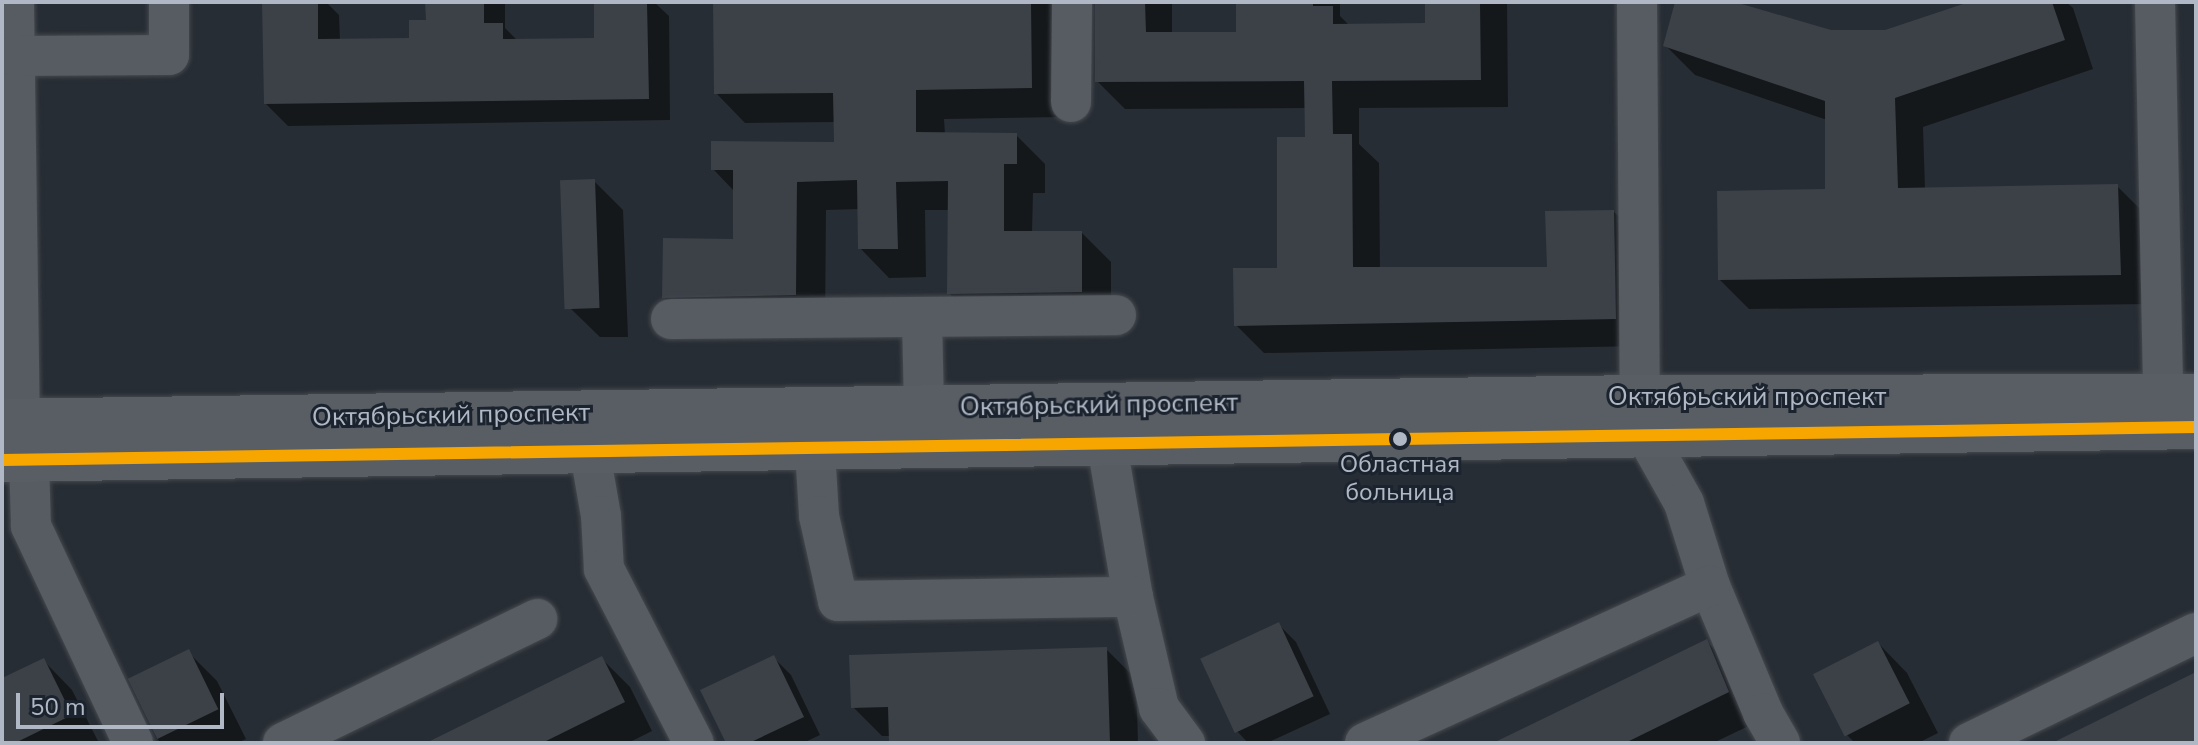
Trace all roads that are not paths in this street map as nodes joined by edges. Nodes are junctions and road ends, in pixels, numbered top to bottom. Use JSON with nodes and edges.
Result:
{"nodes":[{"id":1,"x":14,"y":2,"type":"edge"},
{"id":2,"x":169,"y":2,"type":"edge"},
{"id":3,"x":1072,"y":2,"type":"edge"},
{"id":4,"x":1637,"y":2,"type":"edge"},
{"id":5,"x":2155,"y":2,"type":"edge"},
{"id":6,"x":15,"y":56,"type":"junction"},
{"id":7,"x":1071,"y":102,"type":"dead end"},
{"id":8,"x":1116,"y":315,"type":"dead end"},
{"id":9,"x":922,"y":318,"type":"junction"},
{"id":10,"x":671,"y":319,"type":"dead end"},
{"id":11,"x":924,"y":408,"type":"junction"},
{"id":12,"x":2180,"y":412,"type":"edge"},
{"id":13,"x":1644,"y":417,"type":"junction"},
{"id":14,"x":14,"y":445,"type":"edge"},
{"id":15,"x":1107,"y":445,"type":"junction"},
{"id":16,"x":815,"y":450,"type":"junction"},
{"id":17,"x":590,"y":453,"type":"junction"},
{"id":18,"x":1710,"y":586,"type":"junction"},
{"id":19,"x":1133,"y":597,"type":"junction"},
{"id":20,"x":537,"y":619,"type":"dead end"},
{"id":21,"x":2196,"y":633,"type":"edge"},
{"id":22,"x":133,"y":743,"type":"edge"},
{"id":23,"x":283,"y":743,"type":"edge"},
{"id":24,"x":694,"y":743,"type":"edge"},
{"id":25,"x":1185,"y":743,"type":"edge"},
{"id":26,"x":1365,"y":743,"type":"edge"},
{"id":27,"x":1780,"y":743,"type":"edge"},
{"id":28,"x":1969,"y":743,"type":"edge"}],
"edges":[{"from":1,"to":6,"type":"street"},
{"from":2,"to":6,"type":"street"},
{"from":3,"to":7,"type":"street"},
{"from":4,"to":13,"type":"street"},
{"from":5,"to":12,"type":"street"},
{"from":6,"to":14,"type":"street"},
{"from":8,"to":9,"type":"street"},
{"from":9,"to":10,"type":"street"},
{"from":9,"to":11,"type":"street"},
{"from":11,"to":13,"type":"main road","name":"Октябрьский проспект"},
{"from":11,"to":14,"type":"main road","name":"Октябрьский проспект"},
{"from":12,"to":13,"type":"main road","name":"Октябрьский проспект"},
{"from":13,"to":15,"type":"main road","name":"Октябрьский проспект"},
{"from":13,"to":18,"type":"street"},
{"from":14,"to":17,"type":"main road","name":"Октябрьский проспект"},
{"from":14,"to":22,"type":"street"},
{"from":15,"to":16,"type":"main road","name":"Октябрьский проспект"},
{"from":15,"to":19,"type":"street"},
{"from":16,"to":17,"type":"main road","name":"Октябрьский проспект"},
{"from":16,"to":19,"type":"street"},
{"from":17,"to":24,"type":"street"},
{"from":18,"to":26,"type":"street"},
{"from":18,"to":27,"type":"street"},
{"from":19,"to":25,"type":"street"},
{"from":20,"to":23,"type":"street"},
{"from":21,"to":28,"type":"street"}]}
